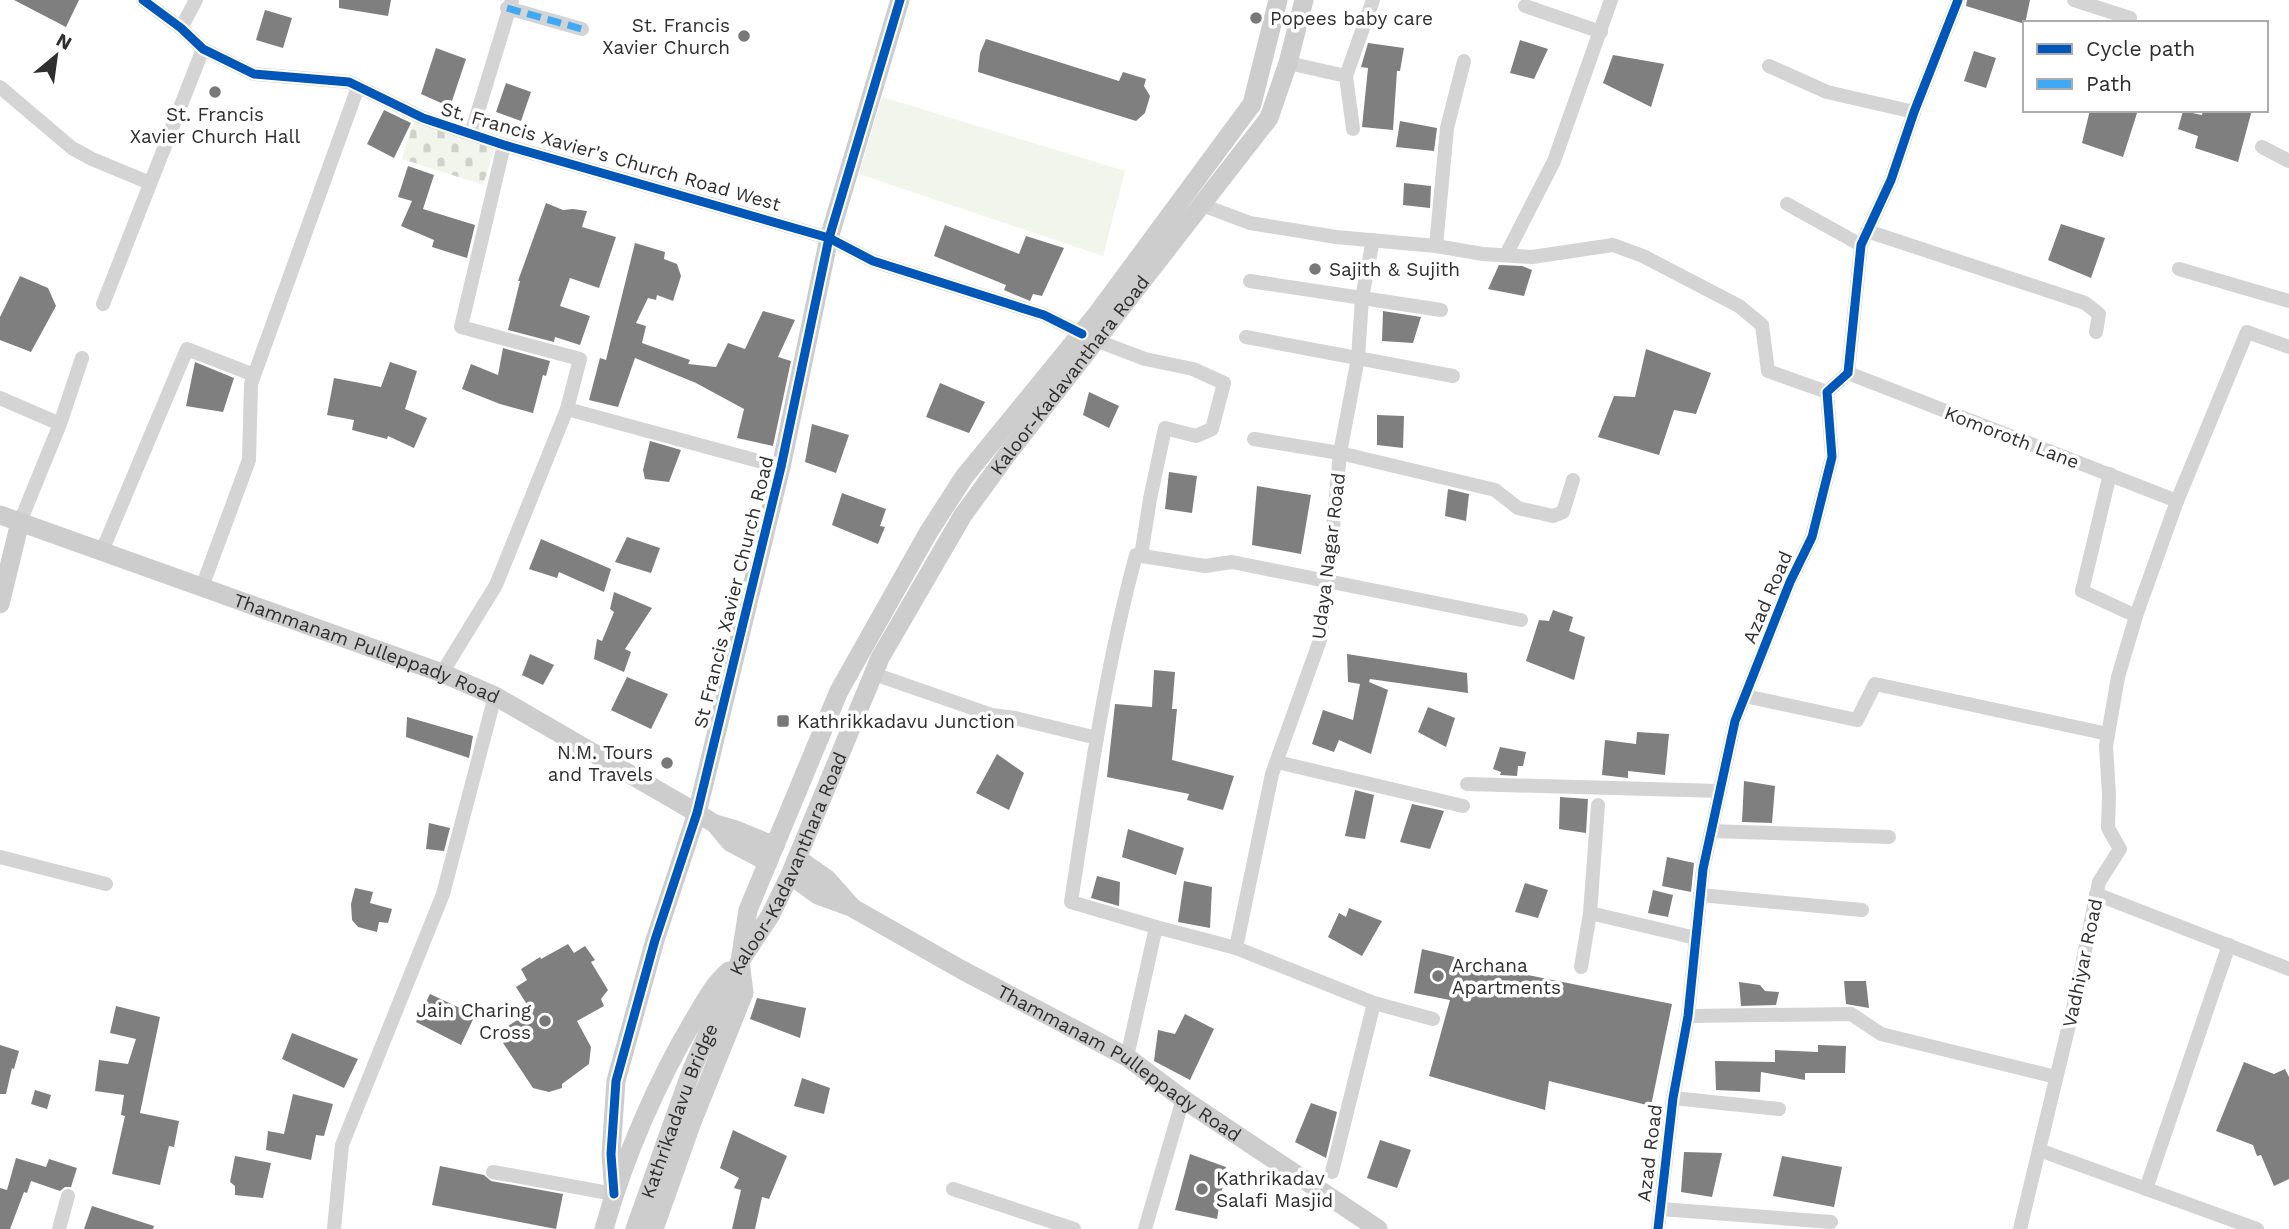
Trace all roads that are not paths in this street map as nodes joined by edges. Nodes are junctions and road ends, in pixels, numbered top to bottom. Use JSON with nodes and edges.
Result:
{"nodes":[{"id":1,"x":143,"y":0,"type":"edge"},
{"id":2,"x":196,"y":0,"type":"edge"},
{"id":3,"x":900,"y":0,"type":"edge"},
{"id":4,"x":1278,"y":0,"type":"edge"},
{"id":5,"x":1304,"y":0,"type":"edge"},
{"id":6,"x":1373,"y":0,"type":"edge"},
{"id":7,"x":1611,"y":0,"type":"edge"},
{"id":8,"x":1958,"y":0,"type":"edge"},
{"id":9,"x":2074,"y":0,"type":"edge"},
{"id":10,"x":509,"y":4,"type":"edge"},
{"id":11,"x":1525,"y":6,"type":"dead end"},
{"id":12,"x":2129,"y":20,"type":"edge"},
{"id":13,"x":181,"y":28,"type":"junction"},
{"id":14,"x":582,"y":29,"type":"dead end"},
{"id":15,"x":1601,"y":32,"type":"junction"},
{"id":16,"x":203,"y":49,"type":"junction"},
{"id":17,"x":1464,"y":61,"type":"dead end"},
{"id":18,"x":1288,"y":62,"type":"junction"},
{"id":19,"x":1769,"y":66,"type":"dead end"},
{"id":20,"x":1346,"y":76,"type":"junction"},
{"id":21,"x":0,"y":87,"type":"edge"},
{"id":22,"x":358,"y":87,"type":"junction"},
{"id":23,"x":1914,"y":112,"type":"junction"},
{"id":24,"x":1353,"y":129,"type":"dead end"},
{"id":25,"x":471,"y":134,"type":"junction"},
{"id":26,"x":504,"y":145,"type":"junction"},
{"id":27,"x":2262,"y":147,"type":"dead end"},
{"id":28,"x":2289,"y":160,"type":"edge"},
{"id":29,"x":150,"y":183,"type":"junction"},
{"id":30,"x":1182,"y":199,"type":"junction"},
{"id":31,"x":1787,"y":204,"type":"dead end"},
{"id":32,"x":1202,"y":205,"type":"junction"},
{"id":33,"x":829,"y":238,"type":"junction"},
{"id":34,"x":1864,"y":238,"type":"junction"},
{"id":35,"x":1373,"y":240,"type":"junction"},
{"id":36,"x":1436,"y":246,"type":"junction"},
{"id":37,"x":1506,"y":256,"type":"junction"},
{"id":38,"x":2179,"y":268,"type":"dead end"},
{"id":39,"x":1250,"y":281,"type":"dead end"},
{"id":40,"x":1362,"y":298,"type":"junction"},
{"id":41,"x":2289,"y":301,"type":"edge"},
{"id":42,"x":103,"y":304,"type":"dead end"},
{"id":43,"x":1441,"y":310,"type":"dead end"},
{"id":44,"x":2096,"y":332,"type":"dead end"},
{"id":45,"x":1088,"y":337,"type":"junction"},
{"id":46,"x":1246,"y":337,"type":"dead end"},
{"id":47,"x":2289,"y":347,"type":"edge"},
{"id":48,"x":82,"y":358,"type":"dead end"},
{"id":49,"x":1358,"y":358,"type":"junction"},
{"id":50,"x":1848,"y":373,"type":"junction"},
{"id":51,"x":254,"y":375,"type":"junction"},
{"id":52,"x":1453,"y":376,"type":"dead end"},
{"id":53,"x":1827,"y":392,"type":"junction"},
{"id":54,"x":0,"y":398,"type":"edge"},
{"id":55,"x":567,"y":409,"type":"junction"},
{"id":56,"x":60,"y":424,"type":"junction"},
{"id":57,"x":1254,"y":439,"type":"dead end"},
{"id":58,"x":1340,"y":453,"type":"junction"},
{"id":59,"x":782,"y":467,"type":"junction"},
{"id":60,"x":2110,"y":474,"type":"junction"},
{"id":61,"x":1573,"y":480,"type":"dead end"},
{"id":62,"x":2177,"y":501,"type":"junction"},
{"id":63,"x":0,"y":514,"type":"edge"},
{"id":64,"x":20,"y":522,"type":"junction"},
{"id":65,"x":102,"y":551,"type":"junction"},
{"id":66,"x":1141,"y":555,"type":"junction"},
{"id":67,"x":1328,"y":582,"type":"junction"},
{"id":68,"x":202,"y":587,"type":"junction"},
{"id":69,"x":0,"y":604,"type":"edge"},
{"id":70,"x":2136,"y":616,"type":"junction"},
{"id":71,"x":1521,"y":621,"type":"dead end"},
{"id":72,"x":442,"y":673,"type":"junction"},
{"id":73,"x":874,"y":674,"type":"junction"},
{"id":74,"x":495,"y":696,"type":"junction"},
{"id":75,"x":1745,"y":696,"type":"junction"},
{"id":76,"x":2108,"y":734,"type":"junction"},
{"id":77,"x":1097,"y":738,"type":"junction"},
{"id":78,"x":1276,"y":762,"type":"junction"},
{"id":79,"x":1467,"y":784,"type":"dead end"},
{"id":80,"x":1720,"y":791,"type":"junction"},
{"id":81,"x":1598,"y":805,"type":"dead end"},
{"id":82,"x":1463,"y":806,"type":"dead end"},
{"id":83,"x":697,"y":813,"type":"junction"},
{"id":84,"x":1712,"y":831,"type":"junction"},
{"id":85,"x":1889,"y":837,"type":"dead end"},
{"id":86,"x":771,"y":854,"type":"junction"},
{"id":87,"x":0,"y":857,"type":"edge"},
{"id":88,"x":794,"y":867,"type":"junction"},
{"id":89,"x":106,"y":884,"type":"dead end"},
{"id":90,"x":2096,"y":894,"type":"junction"},
{"id":91,"x":1700,"y":895,"type":"junction"},
{"id":92,"x":1862,"y":910,"type":"dead end"},
{"id":93,"x":1590,"y":913,"type":"junction"},
{"id":94,"x":1156,"y":928,"type":"junction"},
{"id":95,"x":1696,"y":939,"type":"junction"},
{"id":96,"x":2229,"y":945,"type":"junction"},
{"id":97,"x":1236,"y":948,"type":"junction"},
{"id":98,"x":740,"y":961,"type":"junction"},
{"id":99,"x":1580,"y":967,"type":"dead end"},
{"id":100,"x":2289,"y":969,"type":"edge"},
{"id":101,"x":1374,"y":1003,"type":"junction"},
{"id":102,"x":1688,"y":1016,"type":"junction"},
{"id":103,"x":1433,"y":1019,"type":"dead end"},
{"id":104,"x":1127,"y":1057,"type":"junction"},
{"id":105,"x":2056,"y":1077,"type":"junction"},
{"id":106,"x":1673,"y":1098,"type":"junction"},
{"id":107,"x":1183,"y":1099,"type":"junction"},
{"id":108,"x":1779,"y":1109,"type":"dead end"},
{"id":109,"x":2039,"y":1150,"type":"junction"},
{"id":110,"x":493,"y":1172,"type":"dead end"},
{"id":111,"x":1332,"y":1172,"type":"dead end"},
{"id":112,"x":953,"y":1189,"type":"dead end"},
{"id":113,"x":2146,"y":1189,"type":"junction"},
{"id":114,"x":614,"y":1194,"type":"junction"},
{"id":115,"x":68,"y":1196,"type":"dead end"},
{"id":116,"x":1661,"y":1209,"type":"junction"},
{"id":117,"x":1831,"y":1222,"type":"dead end"},
{"id":118,"x":59,"y":1229,"type":"edge"},
{"id":119,"x":334,"y":1229,"type":"edge"},
{"id":120,"x":604,"y":1229,"type":"edge"},
{"id":121,"x":635,"y":1229,"type":"edge"},
{"id":122,"x":654,"y":1229,"type":"edge"},
{"id":123,"x":1074,"y":1229,"type":"edge"},
{"id":124,"x":1145,"y":1229,"type":"edge"},
{"id":125,"x":1378,"y":1229,"type":"edge"},
{"id":126,"x":1658,"y":1229,"type":"edge"},
{"id":127,"x":2020,"y":1229,"type":"edge"},
{"id":128,"x":2257,"y":1229,"type":"edge"}],
"edges":[{"from":1,"to":13,"type":"street","name":"St. Francis Xavier's Church Road West"},
{"from":2,"to":13,"type":"street"},
{"from":3,"to":33,"type":"main road","name":"St Francis Xavier Church Road"},
{"from":4,"to":30,"type":"main road","name":"Kaloor-Kadavanthara Road"},
{"from":5,"to":18,"type":"main road","name":"Kaloor-Kadavanthara Road"},
{"from":6,"to":20,"type":"street"},
{"from":7,"to":15,"type":"street"},
{"from":8,"to":23,"type":"street"},
{"from":9,"to":12,"type":"street"},
{"from":10,"to":14,"type":"street"},
{"from":10,"to":25,"type":"street"},
{"from":11,"to":15,"type":"street"},
{"from":13,"to":16,"type":"street","name":"St. Francis Xavier's Church Road West"},
{"from":15,"to":37,"type":"street"},
{"from":16,"to":22,"type":"street","name":"St. Francis Xavier's Church Road West"},
{"from":16,"to":29,"type":"street"},
{"from":17,"to":36,"type":"street"},
{"from":18,"to":20,"type":"street"},
{"from":18,"to":32,"type":"main road","name":"Kaloor-Kadavanthara Road"},
{"from":19,"to":23,"type":"street"},
{"from":20,"to":24,"type":"street"},
{"from":21,"to":29,"type":"street"},
{"from":22,"to":25,"type":"street","name":"St. Francis Xavier's Church Road West"},
{"from":22,"to":51,"type":"street"},
{"from":23,"to":34,"type":"street"},
{"from":25,"to":26,"type":"street","name":"St. Francis Xavier's Church Road West"},
{"from":26,"to":33,"type":"street","name":"St. Francis Xavier's Church Road West"},
{"from":26,"to":55,"type":"street"},
{"from":27,"to":28,"type":"street"},
{"from":29,"to":42,"type":"street"},
{"from":30,"to":32,"type":"main road"},
{"from":30,"to":45,"type":"main road","name":"Kaloor-Kadavanthara Road"},
{"from":31,"to":34,"type":"street"},
{"from":32,"to":35,"type":"street"},
{"from":32,"to":45,"type":"main road","name":"Kaloor-Kadavanthara Road"},
{"from":33,"to":45,"type":"street","name":"St. Francis Xavier's Church Road West"},
{"from":33,"to":59,"type":"main road","name":"St Francis Xavier Church Road"},
{"from":34,"to":44,"type":"street"},
{"from":34,"to":50,"type":"street"},
{"from":35,"to":36,"type":"street"},
{"from":35,"to":40,"type":"street","name":"Udaya Nagar Road"},
{"from":36,"to":37,"type":"street"},
{"from":37,"to":53,"type":"street"},
{"from":38,"to":41,"type":"street"},
{"from":39,"to":40,"type":"street"},
{"from":40,"to":43,"type":"street"},
{"from":40,"to":49,"type":"street","name":"Udaya Nagar Road"},
{"from":45,"to":66,"type":"street","name":"St. Francis Xavier's Church Road West"},
{"from":45,"to":73,"type":"main road","name":"Kaloor-Kadavanthara Road"},
{"from":45,"to":86,"type":"main road","name":"Kaloor-Kadavanthara Road"},
{"from":46,"to":49,"type":"street"},
{"from":47,"to":62,"type":"street","name":"Vadhiyar Road"},
{"from":48,"to":56,"type":"street"},
{"from":49,"to":52,"type":"street"},
{"from":49,"to":58,"type":"street","name":"Udaya Nagar Road"},
{"from":50,"to":53,"type":"street"},
{"from":50,"to":60,"type":"street","name":"Komoroth Lane"},
{"from":51,"to":65,"type":"street"},
{"from":51,"to":68,"type":"street"},
{"from":53,"to":75,"type":"street","name":"Azad Road"},
{"from":54,"to":56,"type":"street"},
{"from":55,"to":59,"type":"street"},
{"from":55,"to":72,"type":"street"},
{"from":56,"to":64,"type":"street"},
{"from":57,"to":58,"type":"street"},
{"from":58,"to":61,"type":"street"},
{"from":58,"to":67,"type":"street","name":"Udaya Nagar Road"},
{"from":59,"to":83,"type":"main road","name":"St Francis Xavier Church Road"},
{"from":60,"to":62,"type":"street","name":"Komoroth Lane"},
{"from":60,"to":70,"type":"street"},
{"from":62,"to":70,"type":"street","name":"Vadhiyar Road"},
{"from":63,"to":64,"type":"main road","name":"Thammanam Pulleppady Road"},
{"from":64,"to":65,"type":"main road","name":"Thammanam Pulleppady Road"},
{"from":64,"to":69,"type":"main road"},
{"from":65,"to":68,"type":"main road","name":"Thammanam Pulleppady Road"},
{"from":66,"to":67,"type":"street"},
{"from":66,"to":77,"type":"street"},
{"from":67,"to":71,"type":"street"},
{"from":67,"to":78,"type":"street","name":"Udaya Nagar Road"},
{"from":68,"to":72,"type":"main road","name":"Thammanam Pulleppady Road"},
{"from":70,"to":76,"type":"street","name":"Vadhiyar Road"},
{"from":72,"to":74,"type":"main road","name":"Thammanam Pulleppady Road"},
{"from":73,"to":77,"type":"street"},
{"from":73,"to":88,"type":"main road","name":"Kaloor-Kadavanthara Road"},
{"from":74,"to":83,"type":"main road","name":"Thammanam Pulleppady Road"},
{"from":74,"to":119,"type":"street"},
{"from":75,"to":76,"type":"street"},
{"from":75,"to":80,"type":"street","name":"Azad Road"},
{"from":76,"to":90,"type":"street","name":"Vadhiyar Road"},
{"from":77,"to":94,"type":"street"},
{"from":78,"to":82,"type":"street"},
{"from":78,"to":97,"type":"street","name":"Udaya Nagar Road"},
{"from":79,"to":80,"type":"street"},
{"from":80,"to":84,"type":"street","name":"Azad Road"},
{"from":81,"to":93,"type":"street"},
{"from":83,"to":86,"type":"main road","name":"Thammanam Pulleppady Road"},
{"from":83,"to":114,"type":"main road","name":"St Francis Xavier Church Road"},
{"from":84,"to":85,"type":"street"},
{"from":84,"to":91,"type":"street","name":"Azad Road"},
{"from":86,"to":98,"type":"main road","name":"Kaloor-Kadavanthara Road"},
{"from":87,"to":89,"type":"street"},
{"from":88,"to":98,"type":"main road","name":"Kaloor-Kadavanthara Road"},
{"from":88,"to":104,"type":"main road","name":"Thammanam Pulleppady Road"},
{"from":90,"to":96,"type":"street"},
{"from":90,"to":105,"type":"street","name":"Vadhiyar Road"},
{"from":91,"to":92,"type":"street"},
{"from":91,"to":95,"type":"street","name":"Azad Road"},
{"from":93,"to":95,"type":"street"},
{"from":93,"to":99,"type":"street"},
{"from":94,"to":97,"type":"street"},
{"from":94,"to":104,"type":"street"},
{"from":95,"to":102,"type":"street","name":"Azad Road"},
{"from":96,"to":100,"type":"street"},
{"from":96,"to":113,"type":"street"},
{"from":97,"to":101,"type":"street"},
{"from":98,"to":114,"type":"main road"},
{"from":98,"to":121,"type":"main road","name":"Kathrikadavu Bridge"},
{"from":98,"to":122,"type":"main road"},
{"from":101,"to":103,"type":"street"},
{"from":101,"to":111,"type":"street"},
{"from":102,"to":105,"type":"street"},
{"from":102,"to":106,"type":"street","name":"Azad Road"},
{"from":104,"to":107,"type":"main road","name":"Thammanam Pulleppady Road"},
{"from":105,"to":109,"type":"street","name":"Vadhiyar Road"},
{"from":106,"to":108,"type":"street"},
{"from":106,"to":116,"type":"street","name":"Azad Road"},
{"from":107,"to":124,"type":"street"},
{"from":107,"to":125,"type":"main road","name":"Thammanam Pulleppady Road"},
{"from":109,"to":113,"type":"street"},
{"from":109,"to":127,"type":"street","name":"Vadhiyar Road"},
{"from":110,"to":114,"type":"street"},
{"from":112,"to":123,"type":"street"},
{"from":113,"to":128,"type":"street"},
{"from":114,"to":120,"type":"main road"},
{"from":115,"to":118,"type":"street"},
{"from":116,"to":117,"type":"street"},
{"from":116,"to":126,"type":"street","name":"Azad Road"}]}
